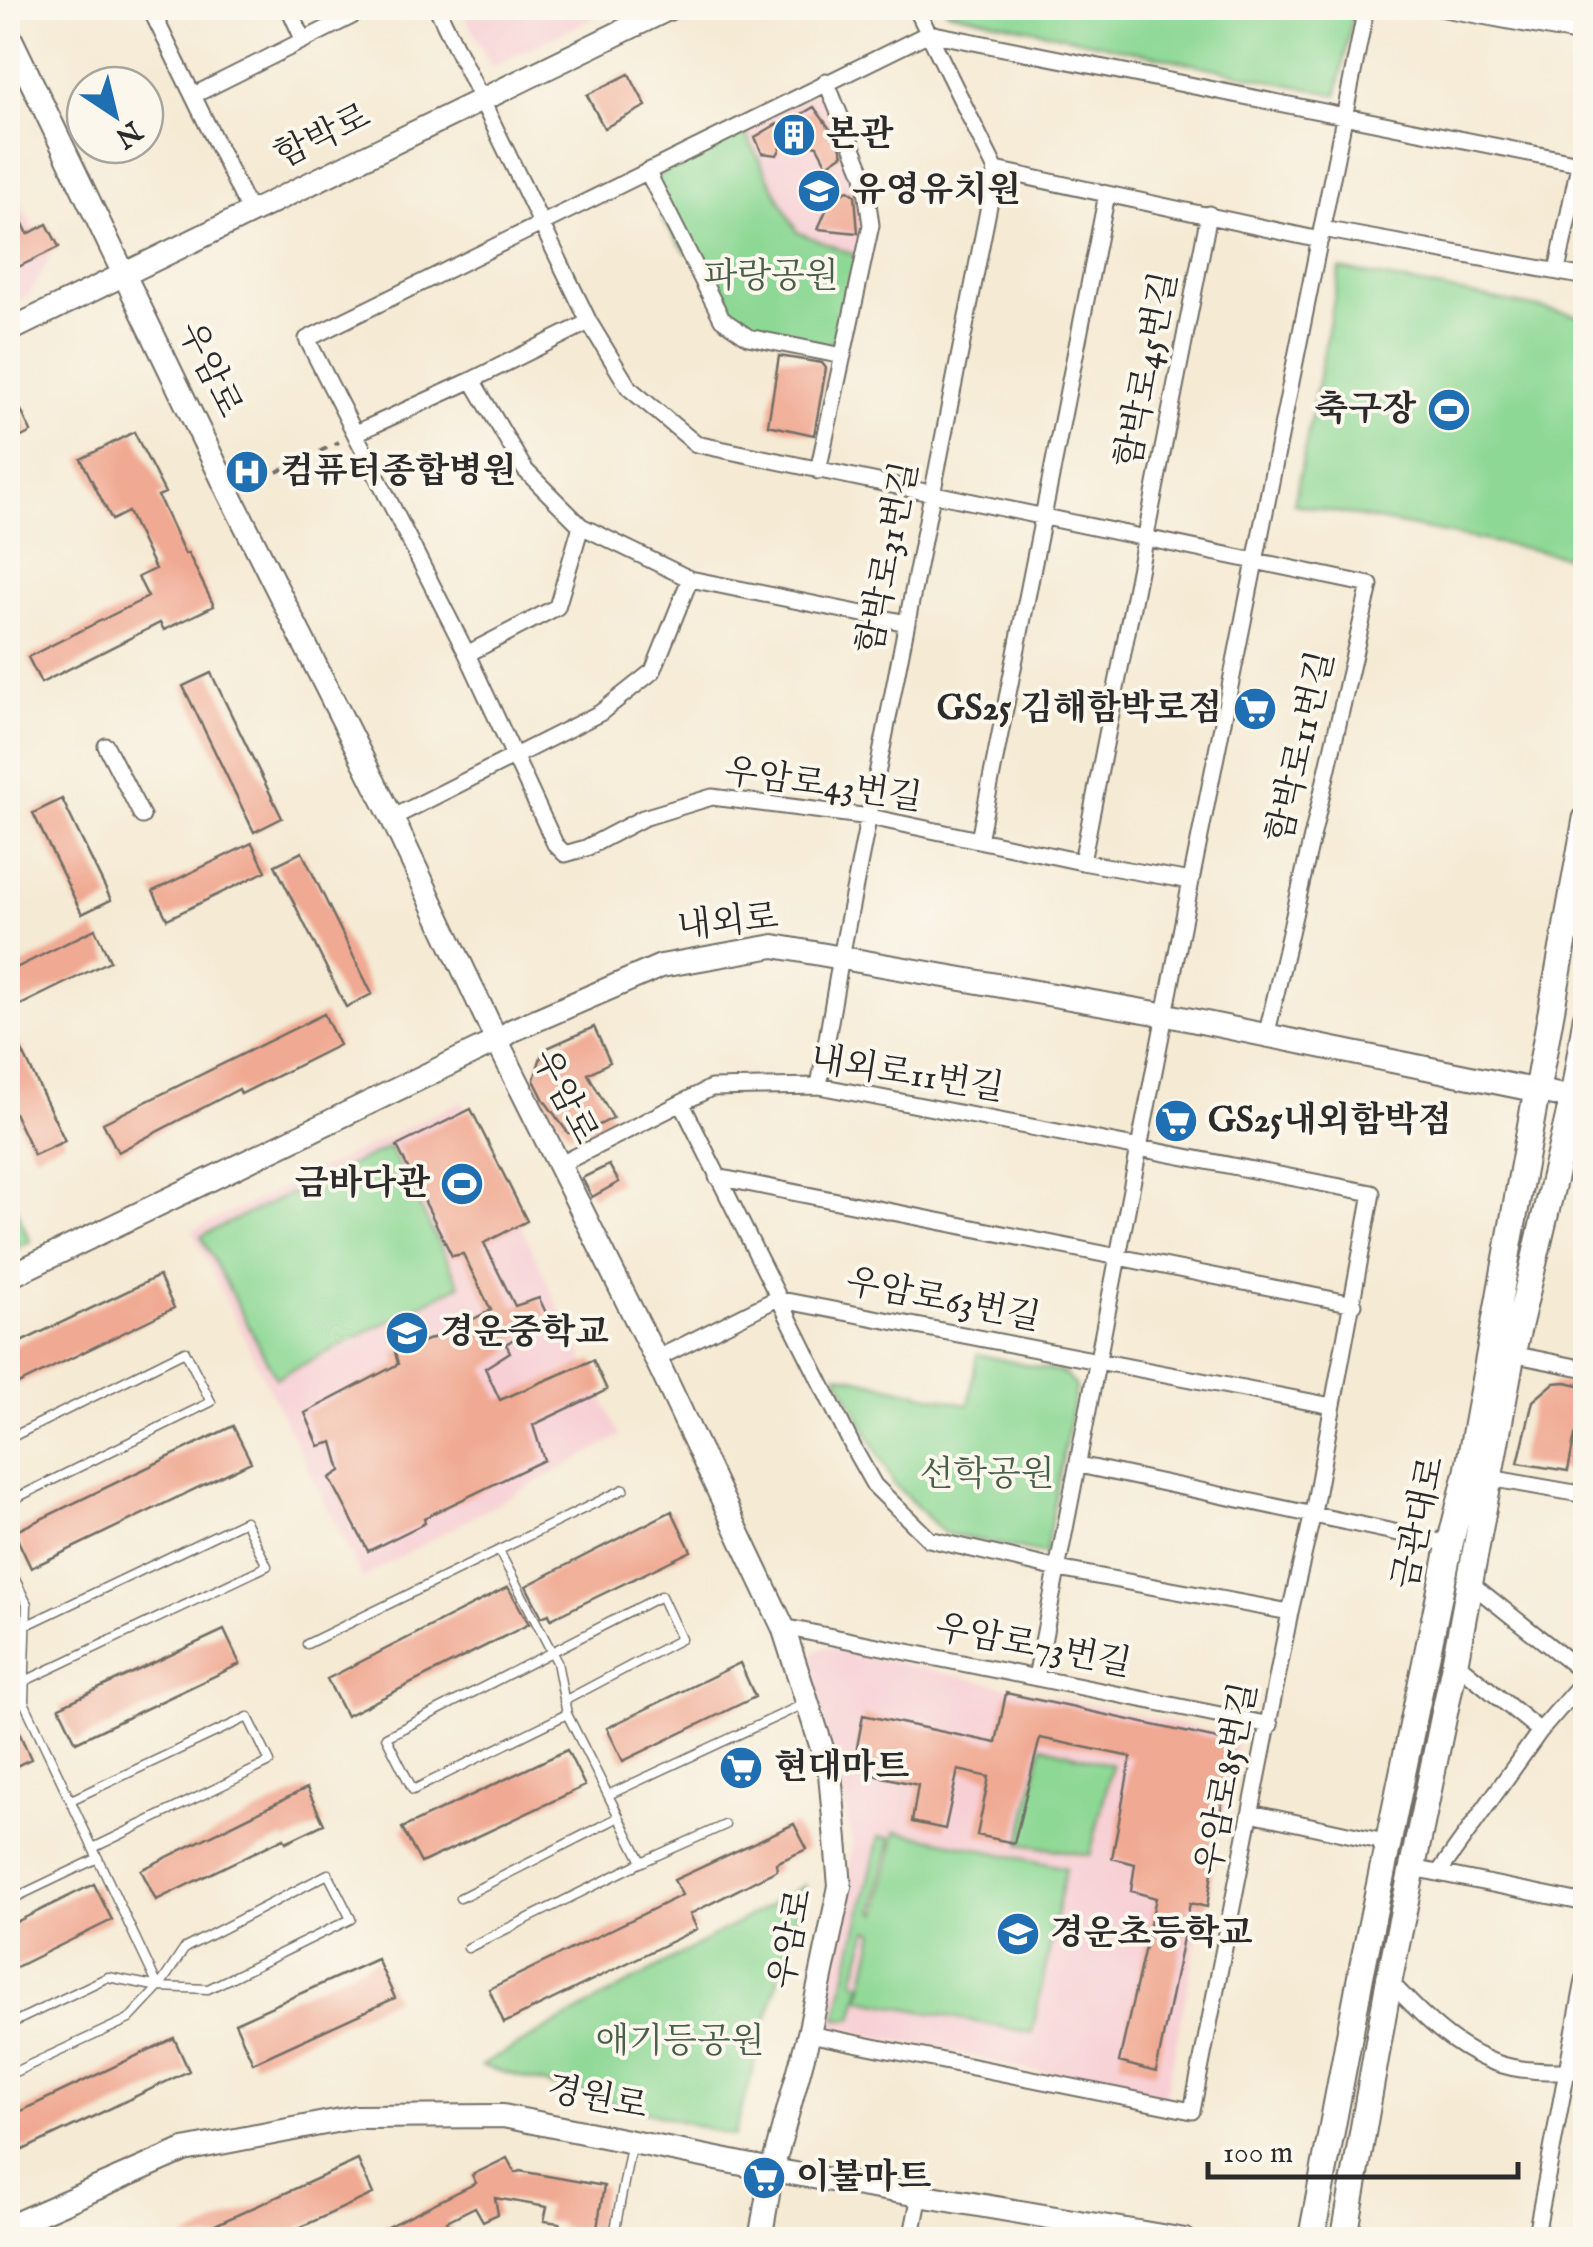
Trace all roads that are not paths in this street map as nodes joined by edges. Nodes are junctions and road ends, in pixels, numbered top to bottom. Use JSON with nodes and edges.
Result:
{"nodes":[{"id":1,"x":150,"y":8,"type":"edge"},
{"id":2,"x":288,"y":8,"type":"edge"},
{"id":3,"x":368,"y":8,"type":"edge"},
{"id":4,"x":436,"y":8,"type":"edge"},
{"id":5,"x":670,"y":8,"type":"edge"},
{"id":6,"x":916,"y":8,"type":"edge"},
{"id":7,"x":1366,"y":8,"type":"edge"},
{"id":8,"x":1440,"y":8,"type":"edge"},
{"id":9,"x":8,"y":33,"type":"edge"},
{"id":10,"x":929,"y":33,"type":"junction"},
{"id":11,"x":1586,"y":35,"type":"edge"},
{"id":12,"x":304,"y":39,"type":"junction"},
{"id":13,"x":826,"y":81,"type":"junction"},
{"id":14,"x":194,"y":95,"type":"junction"},
{"id":15,"x":482,"y":99,"type":"junction"},
{"id":16,"x":1344,"y":116,"type":"junction"},
{"id":17,"x":1586,"y":131,"type":"edge"},
{"id":18,"x":1579,"y":163,"type":"junction"},
{"id":19,"x":996,"y":170,"type":"junction"},
{"id":20,"x":647,"y":171,"type":"junction"},
{"id":21,"x":1108,"y":194,"type":"junction"},
{"id":22,"x":250,"y":212,"type":"junction"},
{"id":23,"x":1209,"y":214,"type":"junction"},
{"id":24,"x":542,"y":222,"type":"junction"},
{"id":25,"x":1321,"y":234,"type":"junction"},
{"id":26,"x":1557,"y":272,"type":"junction"},
{"id":27,"x":123,"y":274,"type":"junction"},
{"id":28,"x":1586,"y":276,"type":"edge"},
{"id":29,"x":589,"y":322,"type":"junction"},
{"id":30,"x":8,"y":330,"type":"edge"},
{"id":31,"x":843,"y":356,"type":"junction"},
{"id":32,"x":472,"y":380,"type":"junction"},
{"id":33,"x":356,"y":433,"type":"junction"},
{"id":34,"x":818,"y":472,"type":"junction"},
{"id":35,"x":932,"y":494,"type":"junction"},
{"id":36,"x":1043,"y":518,"type":"junction"},
{"id":37,"x":581,"y":526,"type":"junction"},
{"id":38,"x":1145,"y":538,"type":"junction"},
{"id":39,"x":1256,"y":561,"type":"junction"},
{"id":40,"x":690,"y":579,"type":"junction"},
{"id":41,"x":907,"y":622,"type":"junction"},
{"id":42,"x":467,"y":654,"type":"junction"},
{"id":43,"x":106,"y":746,"type":"dead end"},
{"id":44,"x":513,"y":757,"type":"junction"},
{"id":45,"x":142,"y":816,"type":"dead end"},
{"id":46,"x":870,"y":817,"type":"junction"},
{"id":47,"x":392,"y":818,"type":"junction"},
{"id":48,"x":1586,"y":819,"type":"edge"},
{"id":49,"x":979,"y":840,"type":"junction"},
{"id":50,"x":1082,"y":862,"type":"junction"},
{"id":51,"x":1191,"y":881,"type":"junction"},
{"id":52,"x":840,"y":957,"type":"junction"},
{"id":53,"x":1166,"y":1015,"type":"junction"},
{"id":54,"x":1586,"y":1018,"type":"edge"},
{"id":55,"x":1266,"y":1037,"type":"junction"},
{"id":56,"x":497,"y":1041,"type":"junction"},
{"id":57,"x":819,"y":1086,"type":"junction"},
{"id":58,"x":1538,"y":1092,"type":"junction"},
{"id":59,"x":1579,"y":1099,"type":"edge"},
{"id":60,"x":682,"y":1104,"type":"junction"},
{"id":61,"x":1141,"y":1146,"type":"junction"},
{"id":62,"x":559,"y":1165,"type":"junction"},
{"id":63,"x":718,"y":1177,"type":"junction"},
{"id":64,"x":1372,"y":1193,"type":"joint"},
{"id":65,"x":1119,"y":1257,"type":"junction"},
{"id":66,"x":8,"y":1277,"type":"edge"},
{"id":67,"x":776,"y":1299,"type":"junction"},
{"id":68,"x":1354,"y":1304,"type":"junction"},
{"id":69,"x":1512,"y":1354,"type":"junction"},
{"id":70,"x":656,"y":1358,"type":"junction"},
{"id":71,"x":1098,"y":1362,"type":"junction"},
{"id":72,"x":1586,"y":1369,"type":"edge"},
{"id":73,"x":1332,"y":1406,"type":"junction"},
{"id":74,"x":8,"y":1439,"type":"edge"},
{"id":75,"x":1079,"y":1464,"type":"junction"},
{"id":76,"x":1490,"y":1478,"type":"junction"},
{"id":77,"x":624,"y":1489,"type":"dead end"},
{"id":78,"x":1586,"y":1495,"type":"edge"},
{"id":79,"x":8,"y":1502,"type":"edge"},
{"id":80,"x":1313,"y":1513,"type":"junction"},
{"id":81,"x":1450,"y":1544,"type":"junction"},
{"id":82,"x":499,"y":1551,"type":"junction"},
{"id":83,"x":8,"y":1565,"type":"edge"},
{"id":84,"x":1058,"y":1570,"type":"junction"},
{"id":85,"x":1469,"y":1582,"type":"junction"},
{"id":86,"x":1290,"y":1612,"type":"junction"},
{"id":87,"x":26,"y":1625,"type":"junction"},
{"id":88,"x":8,"y":1626,"type":"edge"},
{"id":89,"x":784,"y":1627,"type":"junction"},
{"id":90,"x":307,"y":1644,"type":"dead end"},
{"id":91,"x":552,"y":1652,"type":"junction"},
{"id":92,"x":1454,"y":1662,"type":"junction"},
{"id":93,"x":1586,"y":1677,"type":"edge"},
{"id":94,"x":8,"y":1678,"type":"edge"},
{"id":95,"x":1036,"y":1678,"type":"junction"},
{"id":96,"x":25,"y":1681,"type":"junction"},
{"id":97,"x":564,"y":1701,"type":"junction"},
{"id":98,"x":808,"y":1702,"type":"junction"},
{"id":99,"x":566,"y":1714,"type":"junction"},
{"id":100,"x":1270,"y":1725,"type":"junction"},
{"id":101,"x":1540,"y":1731,"type":"junction"},
{"id":102,"x":608,"y":1795,"type":"junction"},
{"id":103,"x":71,"y":1800,"type":"junction"},
{"id":104,"x":1251,"y":1813,"type":"junction"},
{"id":105,"x":620,"y":1818,"type":"junction"},
{"id":106,"x":725,"y":1825,"type":"dead end"},
{"id":107,"x":1389,"y":1844,"type":"junction"},
{"id":108,"x":93,"y":1848,"type":"junction"},
{"id":109,"x":98,"y":1858,"type":"junction"},
{"id":110,"x":642,"y":1862,"type":"junction"},
{"id":111,"x":1412,"y":1868,"type":"junction"},
{"id":112,"x":1440,"y":1871,"type":"junction"},
{"id":113,"x":460,"y":1898,"type":"dead end"},
{"id":114,"x":8,"y":1901,"type":"edge"},
{"id":115,"x":1586,"y":1904,"type":"edge"},
{"id":116,"x":468,"y":1948,"type":"dead end"},
{"id":117,"x":1586,"y":1970,"type":"edge"},
{"id":118,"x":1388,"y":1981,"type":"junction"},
{"id":119,"x":159,"y":1987,"type":"junction"},
{"id":120,"x":8,"y":2025,"type":"edge"},
{"id":121,"x":809,"y":2034,"type":"junction"},
{"id":122,"x":1577,"y":2071,"type":"edge"},
{"id":123,"x":8,"y":2076,"type":"edge"},
{"id":124,"x":632,"y":2142,"type":"junction"},
{"id":125,"x":772,"y":2170,"type":"junction"},
{"id":126,"x":920,"y":2196,"type":"junction"},
{"id":127,"x":8,"y":2227,"type":"edge"},
{"id":128,"x":614,"y":2240,"type":"edge"},
{"id":129,"x":760,"y":2240,"type":"edge"},
{"id":130,"x":912,"y":2240,"type":"edge"},
{"id":131,"x":1184,"y":2240,"type":"edge"},
{"id":132,"x":1311,"y":2240,"type":"edge"},
{"id":133,"x":1344,"y":2240,"type":"edge"},
{"id":134,"x":1535,"y":2240,"type":"edge"}],
"edges":[{"from":1,"to":14,"type":"street"},
{"from":2,"to":12,"type":"street"},
{"from":3,"to":12,"type":"street"},
{"from":4,"to":15,"type":"street"},
{"from":5,"to":15,"type":"street","name":"함박로"},
{"from":6,"to":10,"type":"street"},
{"from":7,"to":16,"type":"street"},
{"from":8,"to":11,"type":"street"},
{"from":9,"to":27,"type":"street","name":"우암로"},
{"from":10,"to":13,"type":"street"},
{"from":10,"to":16,"type":"street"},
{"from":10,"to":19,"type":"street"},
{"from":12,"to":14,"type":"street"},
{"from":13,"to":20,"type":"street"},
{"from":13,"to":31,"type":"street"},
{"from":14,"to":22,"type":"street"},
{"from":15,"to":22,"type":"street","name":"함박로"},
{"from":15,"to":24,"type":"street"},
{"from":16,"to":18,"type":"street"},
{"from":16,"to":25,"type":"street"},
{"from":17,"to":18,"type":"street"},
{"from":18,"to":26,"type":"street"},
{"from":19,"to":21,"type":"street"},
{"from":19,"to":35,"type":"street","name":"함박로31번길"},
{"from":20,"to":24,"type":"street"},
{"from":20,"to":31,"type":"street"},
{"from":21,"to":23,"type":"street"},
{"from":21,"to":36,"type":"street"},
{"from":22,"to":27,"type":"street","name":"함박로"},
{"from":23,"to":25,"type":"street"},
{"from":23,"to":38,"type":"street","name":"함박로45번길"},
{"from":24,"to":29,"type":"street"},
{"from":24,"to":33,"type":"street"},
{"from":25,"to":26,"type":"street"},
{"from":25,"to":39,"type":"street"},
{"from":26,"to":28,"type":"street"},
{"from":27,"to":30,"type":"street","name":"함박로"},
{"from":27,"to":47,"type":"street","name":"우암로"},
{"from":29,"to":32,"type":"street"},
{"from":29,"to":34,"type":"street"},
{"from":31,"to":34,"type":"street"},
{"from":32,"to":33,"type":"street"},
{"from":32,"to":37,"type":"street"},
{"from":33,"to":42,"type":"street"},
{"from":34,"to":35,"type":"street"},
{"from":35,"to":36,"type":"street"},
{"from":35,"to":41,"type":"street","name":"함박로31번길"},
{"from":36,"to":38,"type":"street"},
{"from":36,"to":49,"type":"street"},
{"from":37,"to":40,"type":"street"},
{"from":37,"to":42,"type":"street"},
{"from":38,"to":39,"type":"street"},
{"from":38,"to":50,"type":"street","name":"함박로45번길"},
{"from":39,"to":51,"type":"street"},
{"from":39,"to":55,"type":"street","name":"함박로11번길"},
{"from":40,"to":41,"type":"street"},
{"from":40,"to":44,"type":"street"},
{"from":41,"to":46,"type":"street","name":"함박로31번길"},
{"from":42,"to":44,"type":"street"},
{"from":43,"to":45,"type":"street"},
{"from":44,"to":46,"type":"street","name":"우암로43번길"},
{"from":44,"to":47,"type":"street"},
{"from":46,"to":49,"type":"street","name":"우암로43번길"},
{"from":46,"to":52,"type":"street","name":"함박로31번길"},
{"from":47,"to":56,"type":"street","name":"우암로"},
{"from":48,"to":58,"type":"main road","name":"금관대로"},
{"from":49,"to":50,"type":"street","name":"우암로43번길"},
{"from":50,"to":51,"type":"street","name":"우암로43번길"},
{"from":51,"to":53,"type":"street"},
{"from":52,"to":53,"type":"street","name":"내외로"},
{"from":52,"to":56,"type":"street","name":"내외로"},
{"from":52,"to":57,"type":"street","name":"함박로31번길"},
{"from":53,"to":55,"type":"street","name":"내외로"},
{"from":53,"to":61,"type":"street"},
{"from":54,"to":59,"type":"main road","name":"금관대로"},
{"from":55,"to":58,"type":"street","name":"내외로"},
{"from":56,"to":62,"type":"street","name":"우암로"},
{"from":56,"to":66,"type":"street","name":"내외로"},
{"from":57,"to":60,"type":"street","name":"내외로11번길"},
{"from":57,"to":61,"type":"street","name":"내외로11번길"},
{"from":58,"to":59,"type":"street","name":"내외로"},
{"from":58,"to":81,"type":"main road","name":"금관대로"},
{"from":59,"to":69,"type":"main road","name":"금관대로"},
{"from":60,"to":62,"type":"street","name":"내외로11번길"},
{"from":60,"to":63,"type":"street"},
{"from":61,"to":64,"type":"street","name":"내외로11번길"},
{"from":61,"to":65,"type":"street"},
{"from":62,"to":70,"type":"street","name":"우암로"},
{"from":63,"to":65,"type":"street"},
{"from":63,"to":67,"type":"street"},
{"from":64,"to":68,"type":"street","name":"우암로85번길"},
{"from":65,"to":68,"type":"street"},
{"from":65,"to":71,"type":"street"},
{"from":67,"to":70,"type":"street"},
{"from":67,"to":71,"type":"street","name":"우암로63번길"},
{"from":67,"to":84,"type":"street"},
{"from":68,"to":73,"type":"street","name":"우암로85번길"},
{"from":69,"to":72,"type":"street"},
{"from":69,"to":76,"type":"main road","name":"금관대로"},
{"from":70,"to":89,"type":"street","name":"우암로"},
{"from":71,"to":73,"type":"street"},
{"from":71,"to":75,"type":"street"},
{"from":73,"to":80,"type":"street","name":"우암로85번길"},
{"from":74,"to":79,"type":"lane"},
{"from":75,"to":80,"type":"street"},
{"from":75,"to":84,"type":"street"},
{"from":76,"to":78,"type":"street"},
{"from":76,"to":85,"type":"main road","name":"금관대로"},
{"from":77,"to":82,"type":"lane"},
{"from":80,"to":81,"type":"street"},
{"from":80,"to":86,"type":"street","name":"우암로85번길"},
{"from":81,"to":107,"type":"main road","name":"금관대로"},
{"from":82,"to":90,"type":"lane"},
{"from":82,"to":91,"type":"lane"},
{"from":83,"to":87,"type":"lane"},
{"from":84,"to":86,"type":"street"},
{"from":84,"to":95,"type":"street"},
{"from":85,"to":92,"type":"main road","name":"금관대로"},
{"from":85,"to":93,"type":"street"},
{"from":86,"to":100,"type":"street","name":"우암로85번길"},
{"from":87,"to":88,"type":"lane"},
{"from":87,"to":96,"type":"lane"},
{"from":87,"to":96,"type":"lane"},
{"from":89,"to":95,"type":"street","name":"우암로73번길"},
{"from":89,"to":98,"type":"street","name":"우암로"},
{"from":91,"to":97,"type":"lane"},
{"from":91,"to":97,"type":"lane"},
{"from":91,"to":99,"type":"lane"},
{"from":92,"to":101,"type":"street"},
{"from":92,"to":111,"type":"main road","name":"금관대로"},
{"from":93,"to":101,"type":"street"},
{"from":94,"to":96,"type":"lane"},
{"from":95,"to":100,"type":"street","name":"우암로73번길"},
{"from":96,"to":103,"type":"lane"},
{"from":97,"to":99,"type":"lane"},
{"from":98,"to":102,"type":"lane"},
{"from":98,"to":121,"type":"street","name":"우암로"},
{"from":99,"to":102,"type":"lane"},
{"from":100,"to":104,"type":"street","name":"우암로85번길"},
{"from":101,"to":112,"type":"street"},
{"from":102,"to":105,"type":"lane"},
{"from":103,"to":108,"type":"lane"},
{"from":103,"to":108,"type":"lane"},
{"from":104,"to":107,"type":"street"},
{"from":104,"to":121,"type":"street","name":"우암로85번길"},
{"from":105,"to":110,"type":"lane"},
{"from":105,"to":113,"type":"lane"},
{"from":106,"to":110,"type":"lane"},
{"from":107,"to":132,"type":"main road","name":"금관대로"},
{"from":108,"to":109,"type":"lane"},
{"from":109,"to":114,"type":"lane"},
{"from":109,"to":119,"type":"lane"},
{"from":110,"to":116,"type":"lane"},
{"from":111,"to":112,"type":"street"},
{"from":111,"to":118,"type":"main road","name":"금관대로"},
{"from":112,"to":115,"type":"street"},
{"from":117,"to":122,"type":"street"},
{"from":118,"to":122,"type":"street"},
{"from":118,"to":133,"type":"main road","name":"금관대로"},
{"from":119,"to":119,"type":"lane"},
{"from":119,"to":120,"type":"lane"},
{"from":119,"to":123,"type":"lane"},
{"from":121,"to":125,"type":"street","name":"우암로"},
{"from":122,"to":134,"type":"street"},
{"from":124,"to":125,"type":"street","name":"경원로"},
{"from":124,"to":127,"type":"street","name":"경원로"},
{"from":124,"to":128,"type":"lane"},
{"from":125,"to":126,"type":"street","name":"경원로"},
{"from":125,"to":129,"type":"street","name":"우암로"},
{"from":126,"to":130,"type":"street"},
{"from":126,"to":131,"type":"street","name":"경원로"}]}
